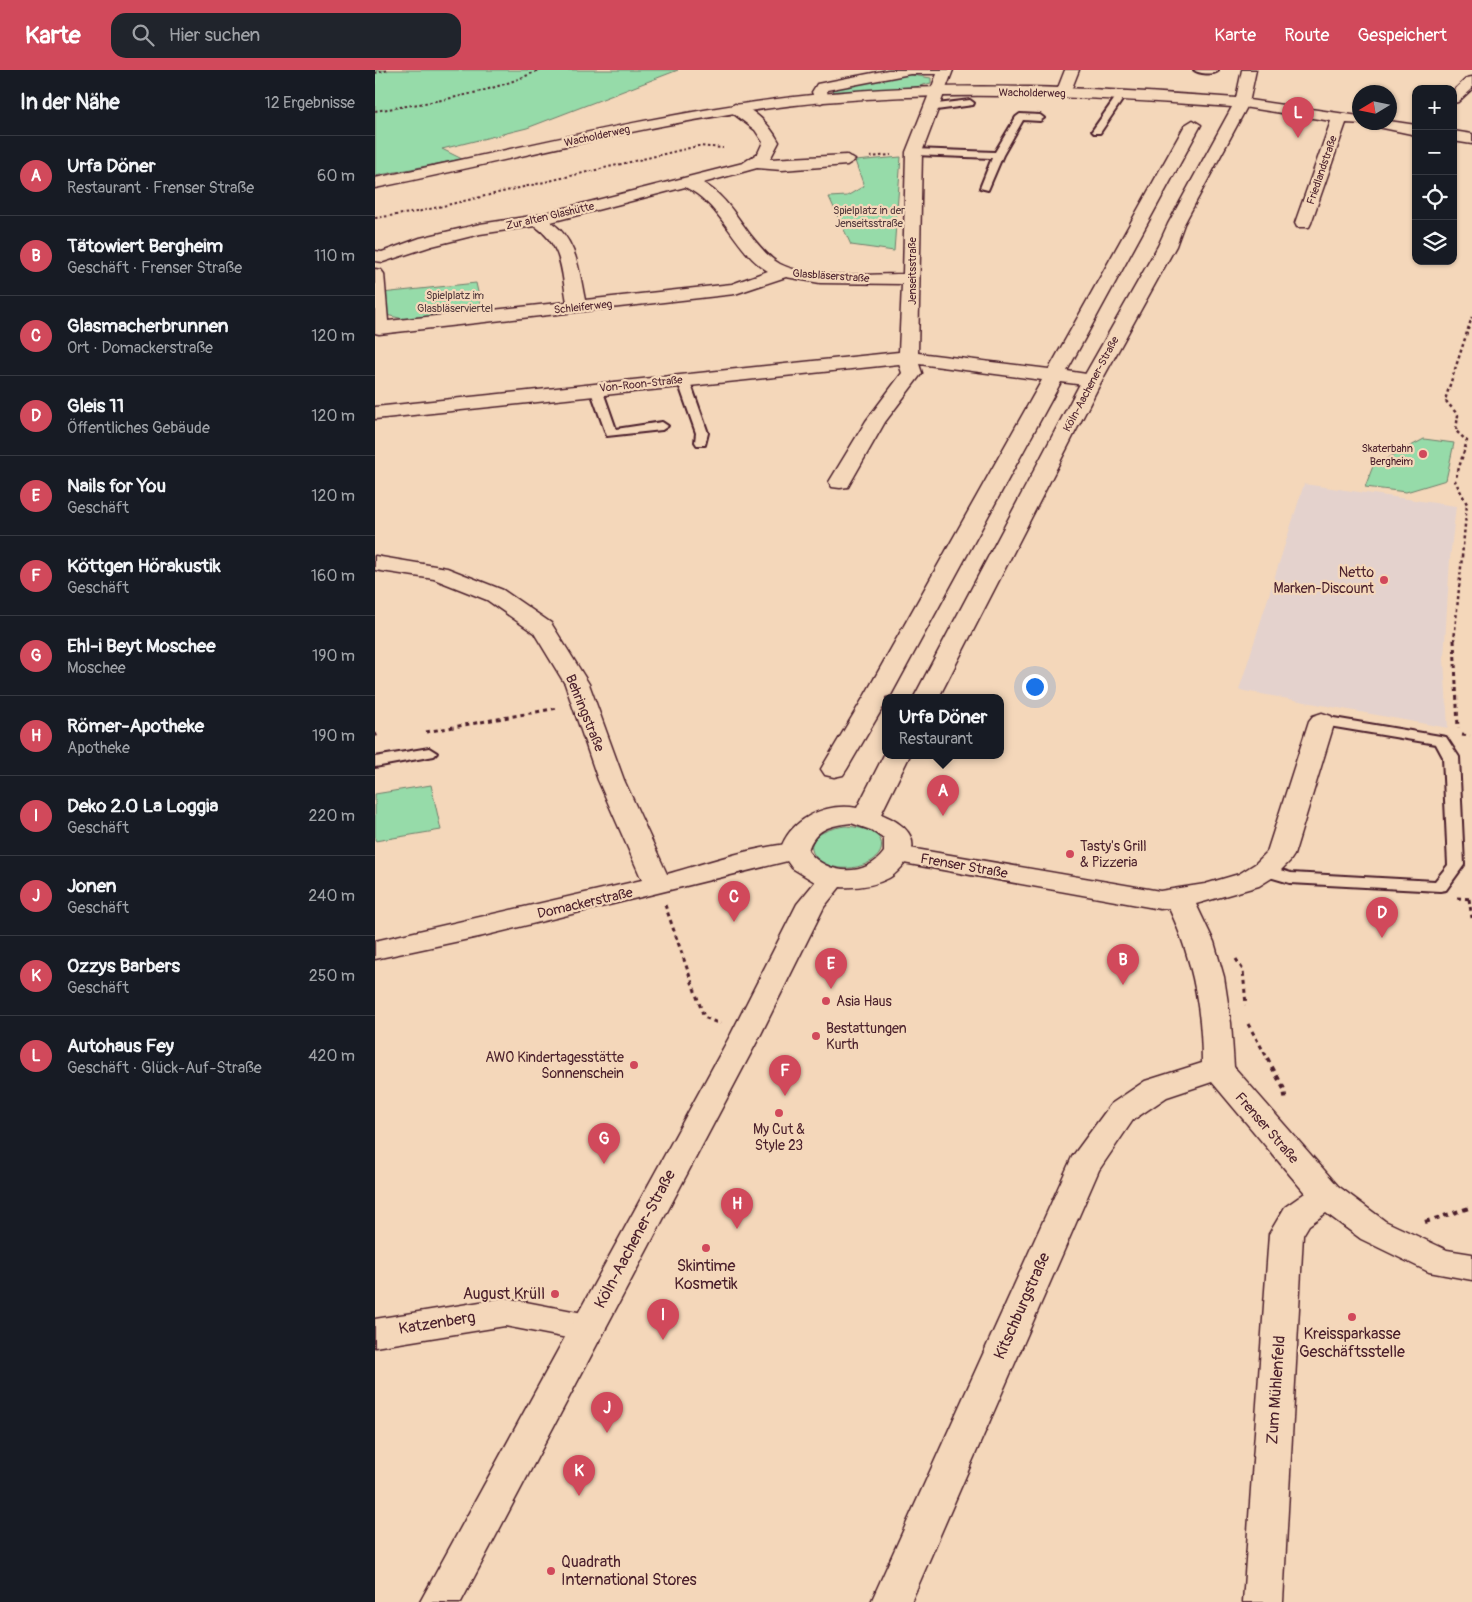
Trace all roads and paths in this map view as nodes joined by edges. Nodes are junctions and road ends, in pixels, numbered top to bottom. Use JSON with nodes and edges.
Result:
{"nodes":[{"id":1,"x":389,"y":70,"type":"edge"},
{"id":2,"x":539,"y":70,"type":"edge"},
{"id":3,"x":946,"y":70,"type":"edge"},
{"id":4,"x":1072,"y":70,"type":"edge"},
{"id":5,"x":1199,"y":70,"type":"edge"},
{"id":6,"x":1249,"y":70,"type":"edge"},
{"id":7,"x":1214,"y":71,"type":"edge"},
{"id":8,"x":375,"y":73,"type":"edge"},
{"id":9,"x":1472,"y":81,"type":"edge"},
{"id":10,"x":936,"y":92,"type":"junction"},
{"id":11,"x":1063,"y":93,"type":"junction"},
{"id":12,"x":1457,"y":95,"type":"edge"},
{"id":13,"x":1121,"y":96,"type":"junction"},
{"id":14,"x":821,"y":98,"type":"junction"},
{"id":15,"x":971,"y":103,"type":"dead end"},
{"id":16,"x":1242,"y":103,"type":"junction"},
{"id":17,"x":735,"y":108,"type":"junction"},
{"id":18,"x":929,"y":108,"type":"junction"},
{"id":19,"x":375,"y":111,"type":"edge"},
{"id":20,"x":1040,"y":118,"type":"dead end"},
{"id":21,"x":1340,"y":118,"type":"junction"},
{"id":22,"x":1352,"y":120,"type":"edge"},
{"id":23,"x":1193,"y":124,"type":"dead end"},
{"id":24,"x":1397,"y":127,"type":"edge"},
{"id":25,"x":1412,"y":129,"type":"edge"},
{"id":26,"x":1097,"y":131,"type":"dead end"},
{"id":27,"x":1457,"y":136,"type":"edge"},
{"id":28,"x":1472,"y":138,"type":"edge"},
{"id":29,"x":723,"y":148,"type":"dead end"},
{"id":30,"x":914,"y":152,"type":"junction"},
{"id":31,"x":998,"y":155,"type":"junction"},
{"id":32,"x":847,"y":160,"type":"joint"},
{"id":33,"x":754,"y":163,"type":"junction"},
{"id":34,"x":375,"y":182,"type":"edge"},
{"id":35,"x":692,"y":184,"type":"junction"},
{"id":36,"x":985,"y":188,"type":"dead end"},
{"id":37,"x":375,"y":218,"type":"edge"},
{"id":38,"x":538,"y":220,"type":"junction"},
{"id":39,"x":1303,"y":223,"type":"dead end"},
{"id":40,"x":378,"y":260,"type":"edge"},
{"id":41,"x":784,"y":272,"type":"junction"},
{"id":42,"x":375,"y":274,"type":"edge"},
{"id":43,"x":912,"y":279,"type":"junction"},
{"id":44,"x":577,"y":308,"type":"junction"},
{"id":45,"x":1472,"y":317,"type":"edge"},
{"id":46,"x":907,"y":357,"type":"junction"},
{"id":47,"x":1054,"y":376,"type":"junction"},
{"id":48,"x":683,"y":379,"type":"junction"},
{"id":49,"x":1092,"y":380,"type":"junction"},
{"id":50,"x":596,"y":388,"type":"junction"},
{"id":51,"x":375,"y":413,"type":"edge"},
{"id":52,"x":662,"y":426,"type":"dead end"},
{"id":53,"x":701,"y":442,"type":"dead end"},
{"id":54,"x":840,"y":482,"type":"dead end"},
{"id":55,"x":375,"y":563,"type":"edge"},
{"id":56,"x":884,"y":694,"type":"edge"},
{"id":57,"x":929,"y":694,"type":"edge"},
{"id":58,"x":882,"y":697,"type":"edge"},
{"id":59,"x":582,"y":704,"type":"junction"},
{"id":60,"x":1322,"y":722,"type":"joint"},
{"id":61,"x":375,"y":733,"type":"edge"},
{"id":62,"x":416,"y":734,"type":"dead end"},
{"id":63,"x":1458,"y":734,"type":"dead end"},
{"id":64,"x":387,"y":739,"type":"dead end"},
{"id":65,"x":429,"y":754,"type":"dead end"},
{"id":66,"x":895,"y":759,"type":"edge"},
{"id":67,"x":375,"y":762,"type":"edge"},
{"id":68,"x":834,"y":769,"type":"dead end"},
{"id":69,"x":867,"y":818,"type":"junction"},
{"id":70,"x":794,"y":851,"type":"junction"},
{"id":71,"x":898,"y":854,"type":"junction"},
{"id":72,"x":1265,"y":870,"type":"junction"},
{"id":73,"x":833,"y":878,"type":"junction"},
{"id":74,"x":658,"y":886,"type":"junction"},
{"id":75,"x":1179,"y":898,"type":"junction"},
{"id":76,"x":1472,"y":899,"type":"edge"},
{"id":77,"x":1472,"y":918,"type":"edge"},
{"id":78,"x":375,"y":950,"type":"edge"},
{"id":79,"x":1233,"y":955,"type":"dead end"},
{"id":80,"x":746,"y":1034,"type":"junction"},
{"id":81,"x":1218,"y":1069,"type":"junction"},
{"id":82,"x":1292,"y":1110,"type":"dead end"},
{"id":83,"x":1325,"y":1195,"type":"junction"},
{"id":84,"x":1472,"y":1207,"type":"edge"},
{"id":85,"x":1423,"y":1223,"type":"dead end"},
{"id":86,"x":1472,"y":1267,"type":"edge"},
{"id":87,"x":588,"y":1328,"type":"junction"},
{"id":88,"x":375,"y":1333,"type":"edge"},
{"id":89,"x":441,"y":1602,"type":"edge"},
{"id":90,"x":891,"y":1602,"type":"edge"},
{"id":91,"x":1263,"y":1602,"type":"edge"}],
"edges":[{"from":1,"to":8,"type":"path"},
{"from":2,"to":19,"type":"path"},
{"from":3,"to":10,"type":"street","name":"Jenseitsstraße"},
{"from":3,"to":14,"type":"street"},
{"from":4,"to":11,"type":"street"},
{"from":5,"to":7,"type":"lane"},
{"from":6,"to":16,"type":"street","name":"Köln-Aachener-Straße"},
{"from":9,"to":12,"type":"street"},
{"from":10,"to":11,"type":"street","name":"Wacholderweg"},
{"from":10,"to":14,"type":"street","name":"Wacholderweg"},
{"from":10,"to":18,"type":"street","name":"Jenseitsstraße"},
{"from":11,"to":13,"type":"street","name":"Wacholderweg"},
{"from":13,"to":16,"type":"street","name":"Wacholderweg"},
{"from":13,"to":26,"type":"lane"},
{"from":14,"to":17,"type":"street","name":"Wacholderweg"},
{"from":15,"to":18,"type":"lane"},
{"from":16,"to":21,"type":"street","name":"Wacholderweg"},
{"from":16,"to":49,"type":"street","name":"Köln-Aachener-Straße"},
{"from":17,"to":33,"type":"street"},
{"from":17,"to":34,"type":"street","name":"Wacholderweg"},
{"from":18,"to":30,"type":"street","name":"Jenseitsstraße"},
{"from":20,"to":31,"type":"lane"},
{"from":21,"to":22,"type":"street","name":"Wacholderweg"},
{"from":21,"to":39,"type":"street","name":"Friedlandstraße"},
{"from":23,"to":47,"type":"street"},
{"from":24,"to":25,"type":"street"},
{"from":27,"to":28,"type":"street"},
{"from":29,"to":37,"type":"path"},
{"from":30,"to":31,"type":"lane"},
{"from":30,"to":32,"type":"path"},
{"from":30,"to":43,"type":"street","name":"Jenseitsstraße"},
{"from":31,"to":36,"type":"lane"},
{"from":32,"to":33,"type":"street","name":"Zur alten Glashütte"},
{"from":33,"to":35,"type":"street","name":"Zur alten Glashütte"},
{"from":35,"to":38,"type":"street","name":"Zur alten Glashütte"},
{"from":35,"to":41,"type":"street","name":"Glasbläserstraße"},
{"from":38,"to":40,"type":"street","name":"Zur alten Glashütte"},
{"from":38,"to":44,"type":"street"},
{"from":41,"to":43,"type":"street","name":"Glasbläserstraße"},
{"from":41,"to":44,"type":"street","name":"Schleiferweg"},
{"from":42,"to":44,"type":"street","name":"Schleiferweg"},
{"from":43,"to":46,"type":"street","name":"Jenseitsstraße"},
{"from":45,"to":63,"type":"path"},
{"from":46,"to":47,"type":"street","name":"Von-Roon-Straße"},
{"from":46,"to":48,"type":"street","name":"Von-Roon-Straße"},
{"from":46,"to":54,"type":"street"},
{"from":47,"to":49,"type":"street","name":"Von-Roon-Straße"},
{"from":47,"to":56,"type":"street"},
{"from":48,"to":50,"type":"street","name":"Von-Roon-Straße"},
{"from":48,"to":53,"type":"lane"},
{"from":49,"to":57,"type":"street","name":"Köln-Aachener-Straße"},
{"from":50,"to":51,"type":"street","name":"Von-Roon-Straße"},
{"from":50,"to":52,"type":"lane"},
{"from":55,"to":59,"type":"street","name":"Behringstraße"},
{"from":58,"to":68,"type":"street"},
{"from":59,"to":62,"type":"path"},
{"from":59,"to":74,"type":"street","name":"Behringstraße"},
{"from":60,"to":72,"type":"street","name":"Frenser Straße"},
{"from":60,"to":72,"type":"lane"},
{"from":61,"to":64,"type":"path"},
{"from":65,"to":67,"type":"lane"},
{"from":66,"to":69,"type":"street"},
{"from":69,"to":70,"type":"street"},
{"from":69,"to":71,"type":"street"},
{"from":70,"to":73,"type":"street"},
{"from":70,"to":74,"type":"street","name":"Domackerstraße"},
{"from":71,"to":73,"type":"street"},
{"from":71,"to":75,"type":"street","name":"Frenser Straße"},
{"from":72,"to":75,"type":"street","name":"Frenser Straße"},
{"from":73,"to":80,"type":"street","name":"Köln-Aachener-Straße"},
{"from":74,"to":78,"type":"street","name":"Domackerstraße"},
{"from":74,"to":80,"type":"path"},
{"from":75,"to":81,"type":"street"},
{"from":76,"to":77,"type":"path"},
{"from":79,"to":82,"type":"path"},
{"from":80,"to":87,"type":"street","name":"Köln-Aachener-Straße"},
{"from":81,"to":83,"type":"street","name":"Frenser Straße"},
{"from":81,"to":90,"type":"street","name":"Kitschburgstraße"},
{"from":83,"to":86,"type":"street","name":"Frenser Straße"},
{"from":83,"to":91,"type":"street","name":"Zum Mühlenfeld"},
{"from":84,"to":85,"type":"path"},
{"from":87,"to":88,"type":"street","name":"Katzenberg"},
{"from":87,"to":89,"type":"street","name":"Köln-Aachener-Straße"}]}
